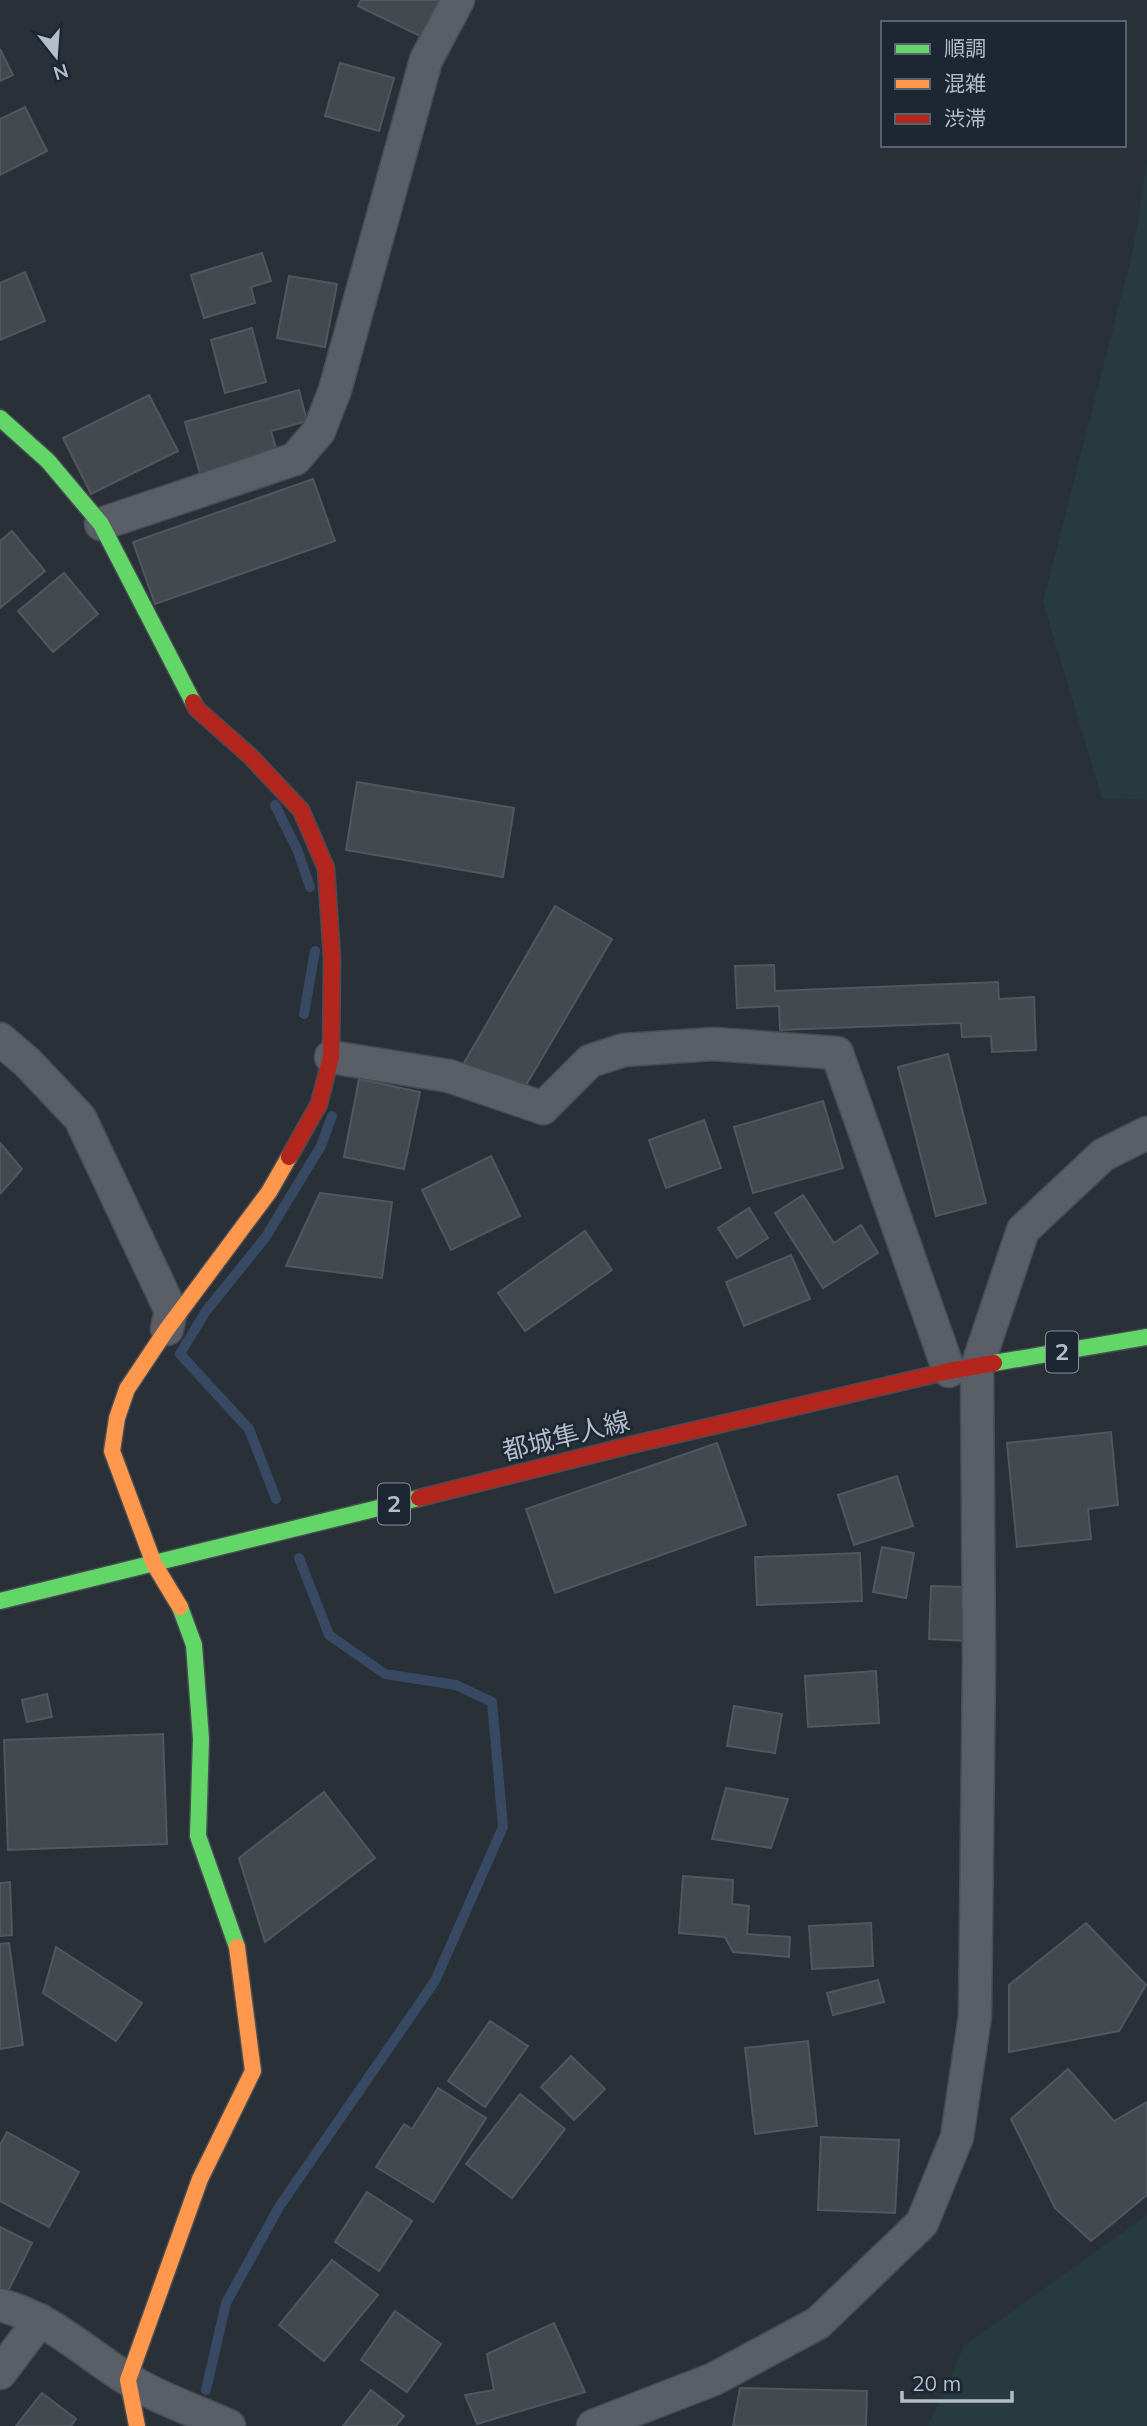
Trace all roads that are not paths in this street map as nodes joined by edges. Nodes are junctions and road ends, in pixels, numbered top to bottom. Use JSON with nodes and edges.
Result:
{"nodes":[{"id":1,"x":458,"y":0,"type":"edge"},
{"id":2,"x":0,"y":418,"type":"edge"},
{"id":3,"x":101,"y":524,"type":"junction"},
{"id":4,"x":0,"y":1039,"type":"edge"},
{"id":5,"x":331,"y":1057,"type":"junction"},
{"id":6,"x":1147,"y":1133,"type":"edge"},
{"id":7,"x":167,"y":1329,"type":"junction"},
{"id":8,"x":1147,"y":1337,"type":"edge"},
{"id":9,"x":963,"y":1369,"type":"junction"},
{"id":10,"x":154,"y":1564,"type":"junction"},
{"id":11,"x":0,"y":1601,"type":"edge"},
{"id":12,"x":0,"y":2305,"type":"edge"},
{"id":13,"x":40,"y":2320,"type":"junction"},
{"id":14,"x":0,"y":2373,"type":"edge"},
{"id":15,"x":128,"y":2380,"type":"junction"},
{"id":16,"x":137,"y":2426,"type":"edge"},
{"id":17,"x":229,"y":2426,"type":"edge"},
{"id":18,"x":593,"y":2426,"type":"edge"}],
"edges":[{"from":1,"to":3,"type":"street"},
{"from":2,"to":3,"type":"street"},
{"from":3,"to":5,"type":"street"},
{"from":4,"to":7,"type":"street"},
{"from":5,"to":7,"type":"street"},
{"from":5,"to":9,"type":"street"},
{"from":6,"to":9,"type":"street"},
{"from":7,"to":10,"type":"street"},
{"from":8,"to":9,"type":"street","name":"都城隼人線","number":"2"},
{"from":9,"to":10,"type":"street","name":"都城隼人線","number":"2"},
{"from":9,"to":18,"type":"street"},
{"from":10,"to":11,"type":"street","name":"都城隼人線","number":"2"},
{"from":10,"to":15,"type":"street"},
{"from":12,"to":13,"type":"street"},
{"from":13,"to":14,"type":"street"},
{"from":13,"to":15,"type":"street"},
{"from":15,"to":16,"type":"street"},
{"from":15,"to":17,"type":"street"}]}
